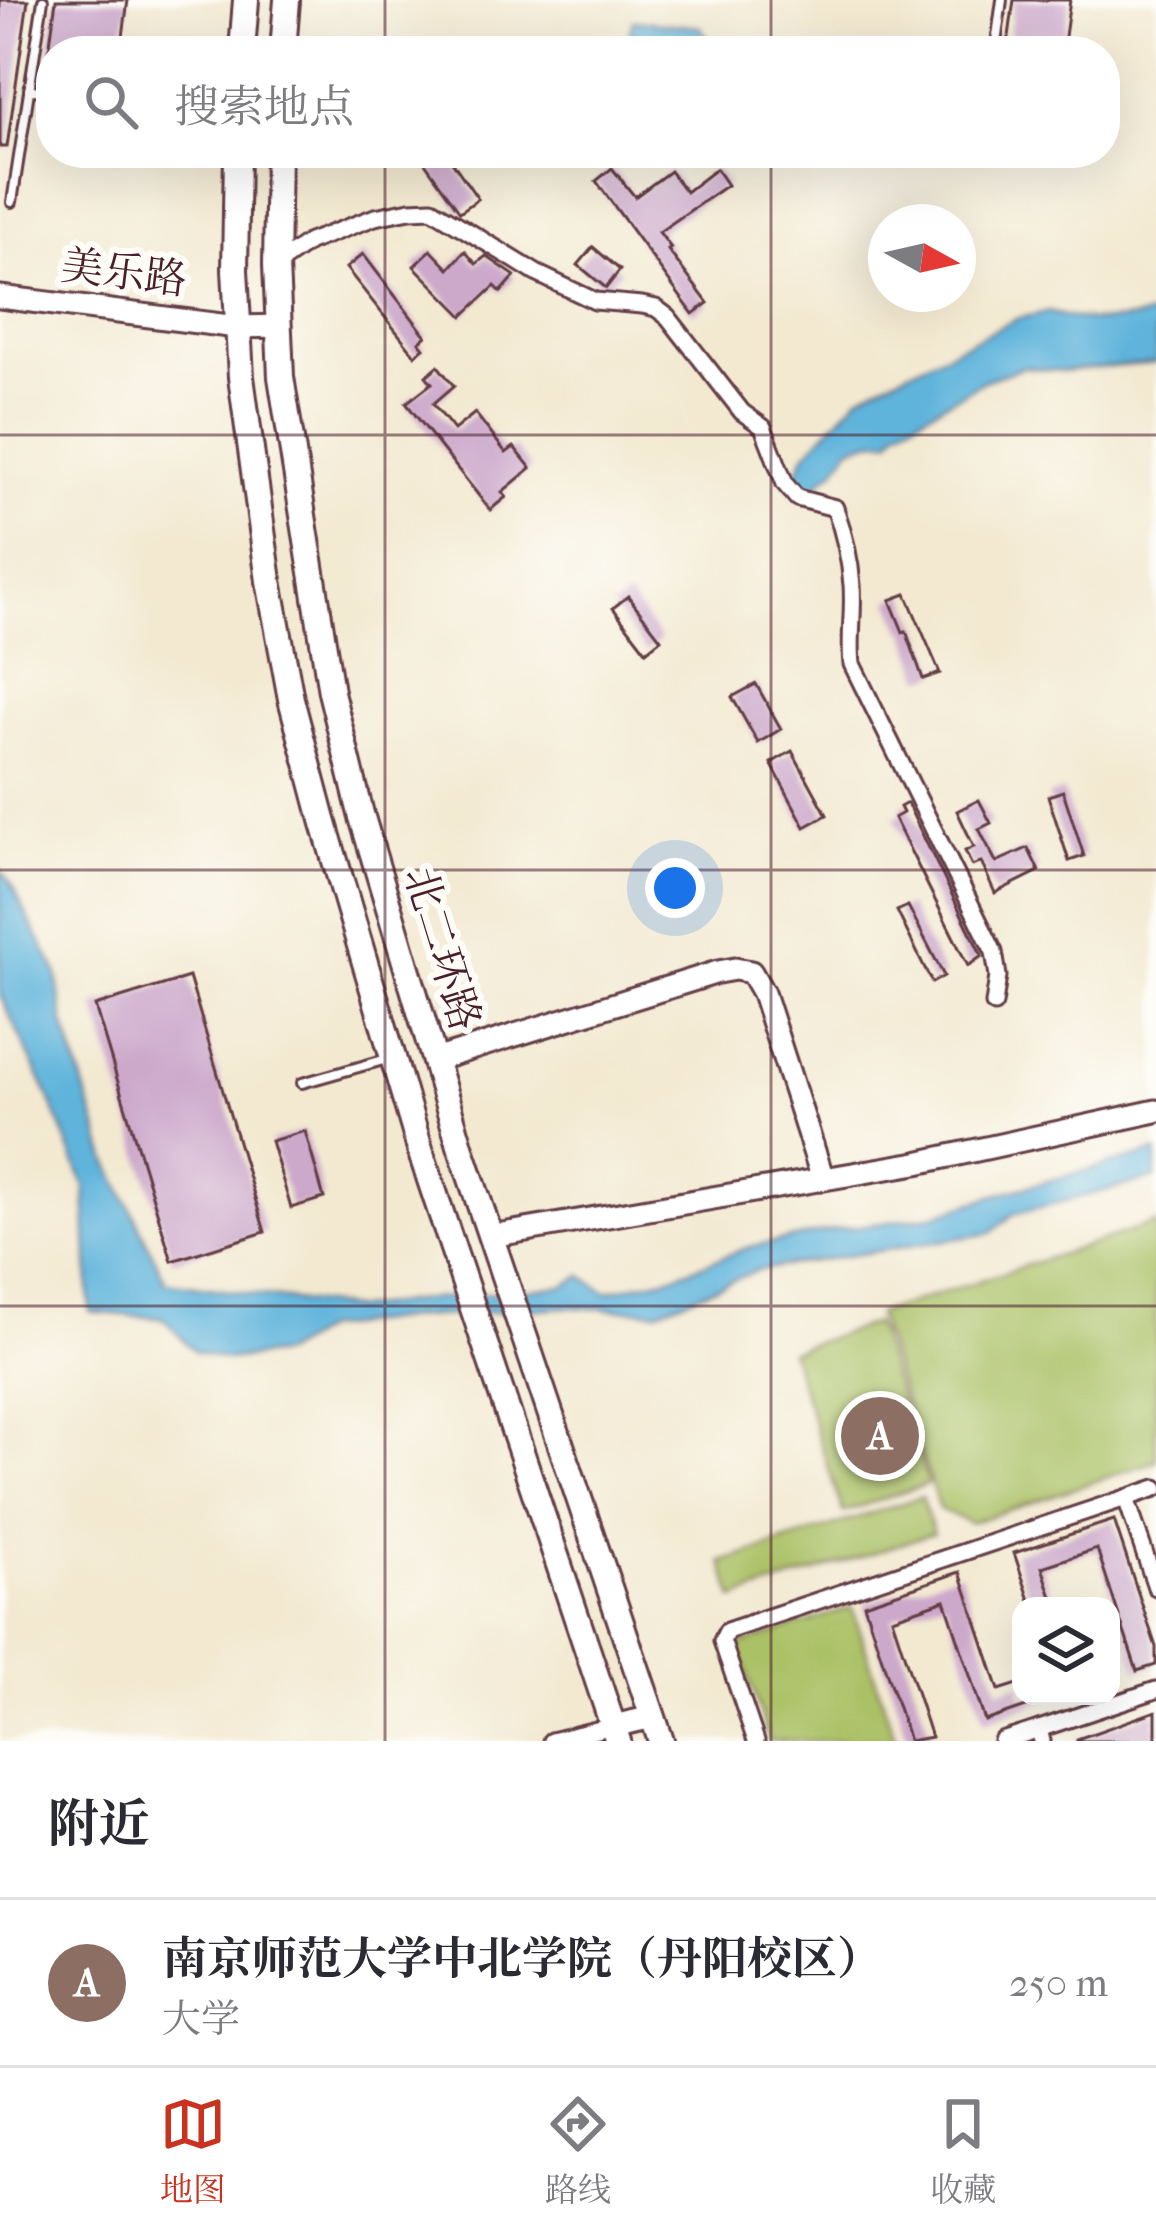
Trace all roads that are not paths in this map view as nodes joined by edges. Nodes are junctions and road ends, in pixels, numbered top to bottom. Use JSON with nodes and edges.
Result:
{"nodes":[{"id":1,"x":43,"y":0,"type":"edge"},
{"id":2,"x":247,"y":0,"type":"edge"},
{"id":3,"x":287,"y":0,"type":"edge"},
{"id":4,"x":1002,"y":0,"type":"edge"},
{"id":5,"x":37,"y":36,"type":"edge"},
{"id":6,"x":243,"y":36,"type":"edge"},
{"id":7,"x":284,"y":36,"type":"edge"},
{"id":8,"x":997,"y":36,"type":"edge"},
{"id":9,"x":36,"y":44,"type":"edge"},
{"id":10,"x":29,"y":89,"type":"junction"},
{"id":11,"x":36,"y":90,"type":"edge"},
{"id":12,"x":237,"y":168,"type":"edge"},
{"id":13,"x":278,"y":168,"type":"edge"},
{"id":14,"x":12,"y":202,"type":"dead end"},
{"id":15,"x":276,"y":266,"type":"junction"},
{"id":16,"x":0,"y":296,"type":"edge"},
{"id":17,"x":279,"y":326,"type":"junction"},
{"id":18,"x":237,"y":328,"type":"junction"},
{"id":19,"x":994,"y":1004,"type":"dead end"},
{"id":20,"x":433,"y":1055,"type":"junction"},
{"id":21,"x":393,"y":1058,"type":"junction"},
{"id":22,"x":302,"y":1083,"type":"dead end"},
{"id":23,"x":1156,"y":1111,"type":"edge"},
{"id":24,"x":823,"y":1180,"type":"junction"},
{"id":25,"x":491,"y":1236,"type":"junction"},
{"id":26,"x":1156,"y":1488,"type":"edge"},
{"id":27,"x":1126,"y":1498,"type":"junction"},
{"id":28,"x":1156,"y":1587,"type":"edge"},
{"id":29,"x":1156,"y":1690,"type":"edge"},
{"id":30,"x":657,"y":1729,"type":"edge"},
{"id":31,"x":616,"y":1733,"type":"edge"},
{"id":32,"x":1041,"y":1735,"type":"edge"},
{"id":33,"x":550,"y":1741,"type":"edge"},
{"id":34,"x":756,"y":1741,"type":"edge"},
{"id":35,"x":1002,"y":1741,"type":"edge"}],
"edges":[{"from":1,"to":5,"type":"lane"},
{"from":2,"to":6,"type":"main road"},
{"from":3,"to":7,"type":"main road"},
{"from":4,"to":8,"type":"lane"},
{"from":9,"to":10,"type":"lane"},
{"from":10,"to":11,"type":"lane"},
{"from":10,"to":14,"type":"lane"},
{"from":12,"to":18,"type":"main road","name":"北二环路"},
{"from":13,"to":15,"type":"main road","name":"北二环路"},
{"from":15,"to":17,"type":"main road","name":"北二环路"},
{"from":15,"to":19,"type":"street"},
{"from":16,"to":18,"type":"street","name":"美乐路"},
{"from":17,"to":18,"type":"street","name":"美乐路"},
{"from":17,"to":20,"type":"main road","name":"北二环路"},
{"from":18,"to":21,"type":"main road","name":"北二环路"},
{"from":20,"to":21,"type":"street"},
{"from":20,"to":24,"type":"street"},
{"from":20,"to":25,"type":"main road","name":"北二环路"},
{"from":21,"to":22,"type":"lane"},
{"from":21,"to":31,"type":"main road","name":"北二环路"},
{"from":23,"to":24,"type":"street"},
{"from":24,"to":25,"type":"street"},
{"from":25,"to":30,"type":"main road","name":"北二环路"},
{"from":26,"to":27,"type":"street"},
{"from":27,"to":28,"type":"street"},
{"from":27,"to":34,"type":"street"},
{"from":29,"to":32,"type":"street"},
{"from":30,"to":31,"type":"street"},
{"from":31,"to":33,"type":"street"},
{"from":32,"to":35,"type":"street"}]}
